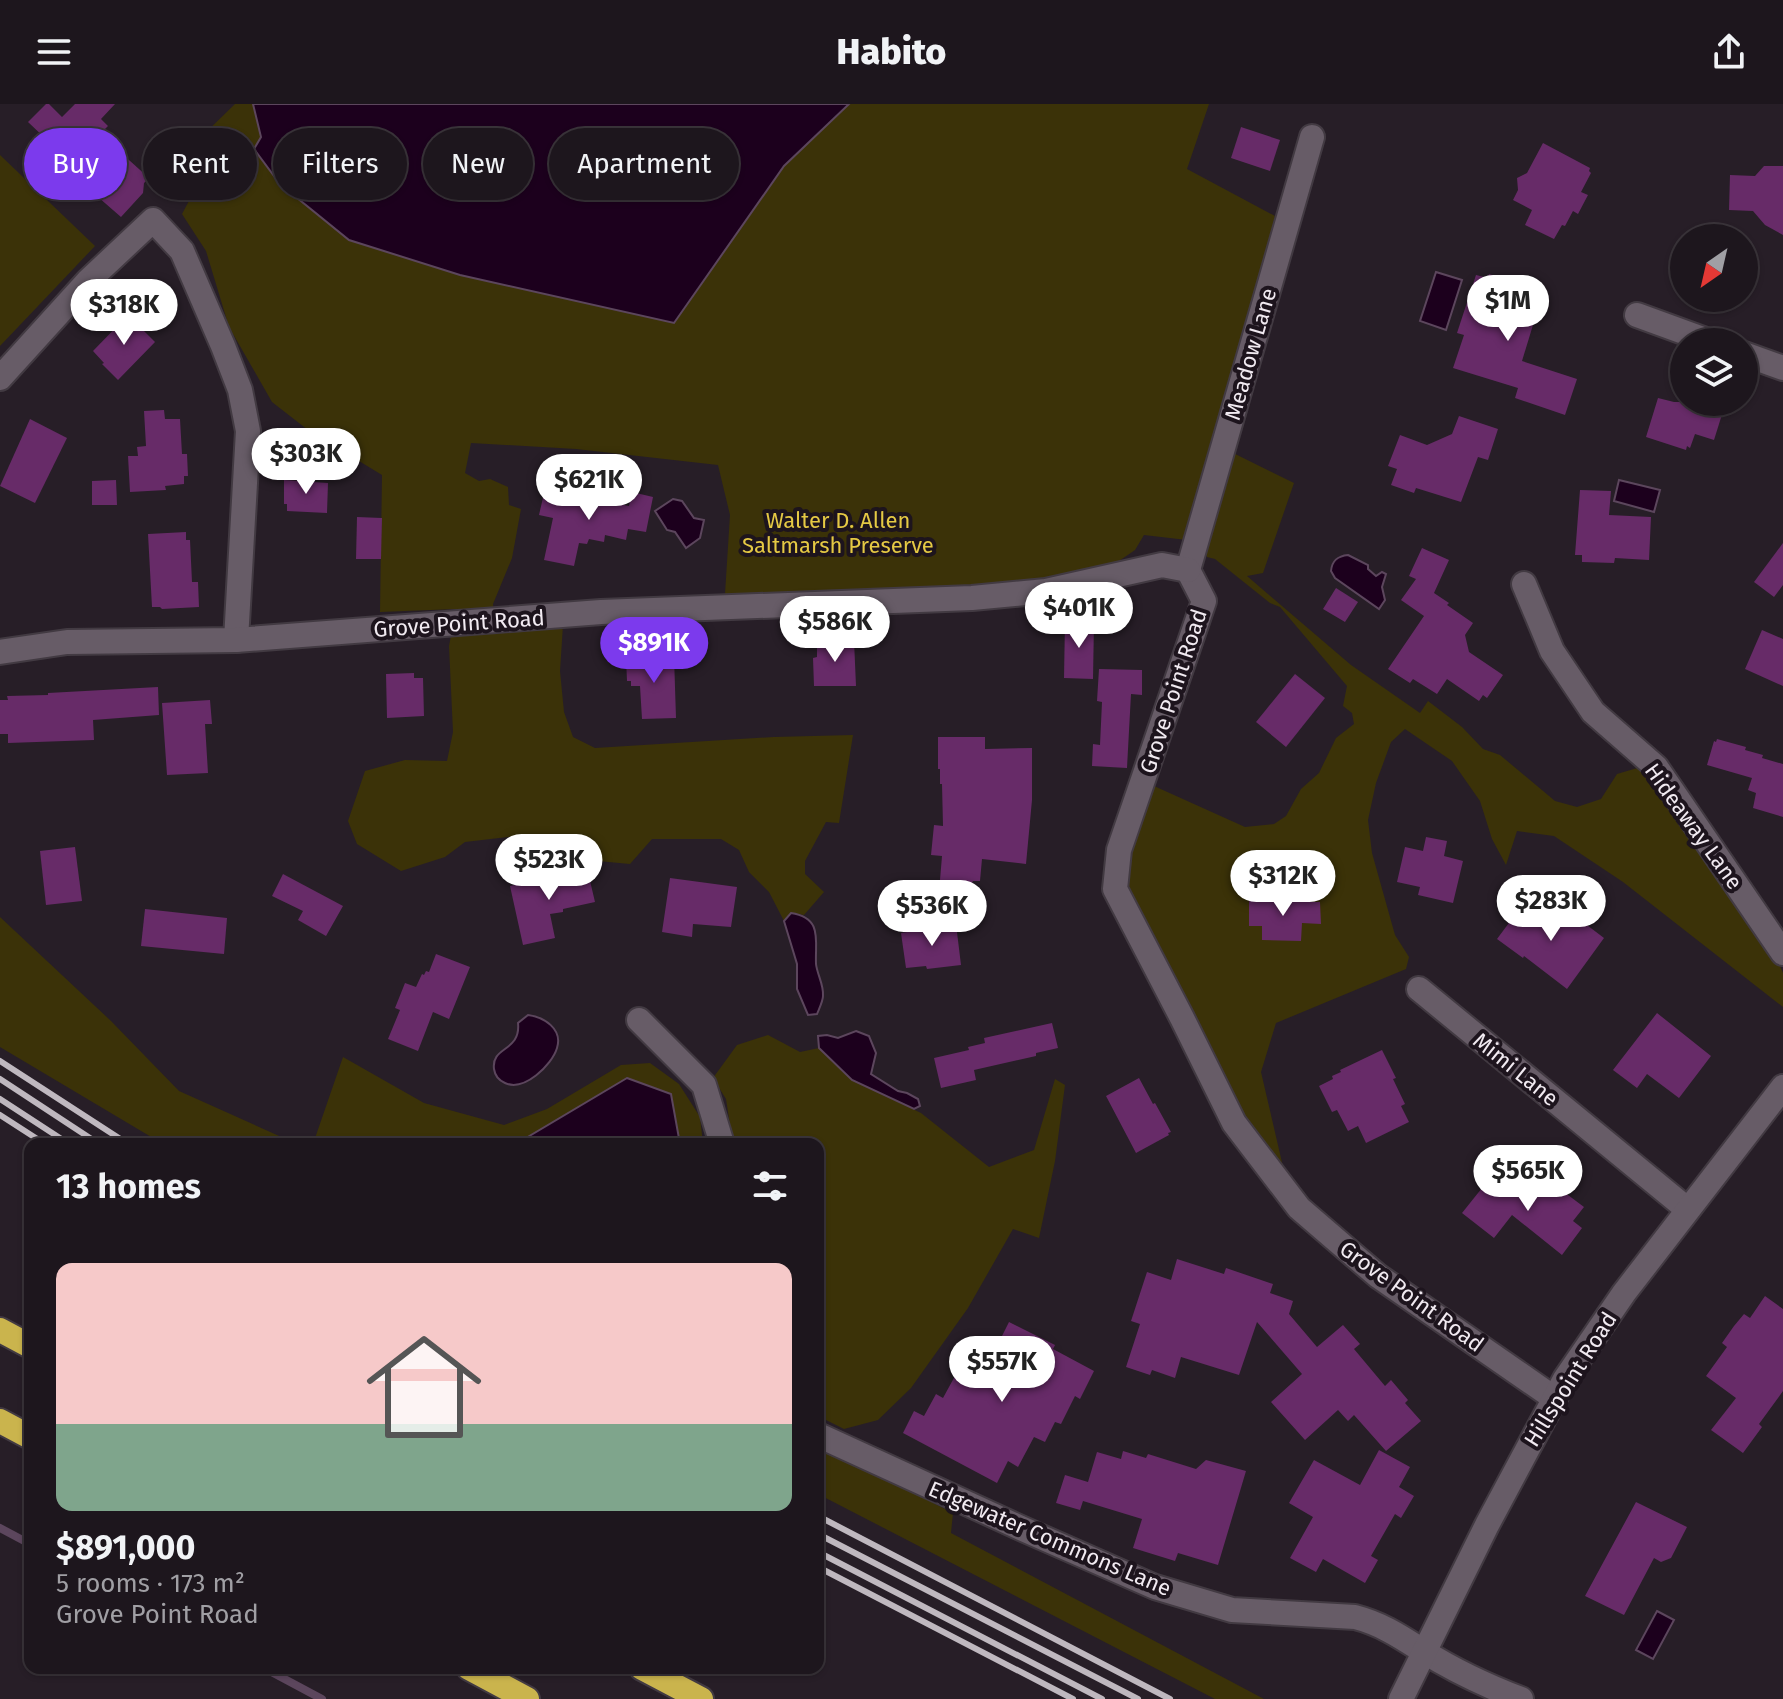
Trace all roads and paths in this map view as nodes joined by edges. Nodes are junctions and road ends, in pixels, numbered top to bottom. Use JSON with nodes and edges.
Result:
{"nodes":[{"id":1,"x":1312,"y":137,"type":"dead end"},
{"id":2,"x":1637,"y":315,"type":"dead end"},
{"id":3,"x":1673,"y":328,"type":"edge"},
{"id":4,"x":1758,"y":359,"type":"edge"},
{"id":5,"x":1783,"y":368,"type":"edge"},
{"id":6,"x":0,"y":378,"type":"edge"},
{"id":7,"x":1188,"y":570,"type":"junction"},
{"id":8,"x":1524,"y":584,"type":"dead end"},
{"id":9,"x":236,"y":640,"type":"junction"},
{"id":10,"x":0,"y":652,"type":"edge"},
{"id":11,"x":1783,"y":953,"type":"edge"},
{"id":12,"x":1419,"y":989,"type":"dead end"},
{"id":13,"x":639,"y":1020,"type":"dead end"},
{"id":14,"x":1783,"y":1087,"type":"edge"},
{"id":15,"x":720,"y":1138,"type":"edge"},
{"id":16,"x":1687,"y":1209,"type":"junction"},
{"id":17,"x":0,"y":1330,"type":"edge"},
{"id":18,"x":24,"y":1343,"type":"edge"},
{"id":19,"x":1554,"y":1398,"type":"junction"},
{"id":20,"x":0,"y":1421,"type":"edge"},
{"id":21,"x":24,"y":1434,"type":"edge"},
{"id":22,"x":824,"y":1438,"type":"edge"},
{"id":23,"x":1424,"y":1652,"type":"junction"},
{"id":24,"x":480,"y":1674,"type":"edge"},
{"id":25,"x":653,"y":1674,"type":"edge"},
{"id":26,"x":527,"y":1699,"type":"edge"},
{"id":27,"x":701,"y":1699,"type":"edge"},
{"id":28,"x":1401,"y":1699,"type":"edge"},
{"id":29,"x":1521,"y":1699,"type":"edge"}],
"edges":[{"from":1,"to":7,"type":"street","name":"Meadow Lane"},
{"from":2,"to":3,"type":"street"},
{"from":4,"to":5,"type":"street"},
{"from":6,"to":9,"type":"street"},
{"from":7,"to":9,"type":"street","name":"Grove Point Road"},
{"from":7,"to":19,"type":"street","name":"Grove Point Road"},
{"from":8,"to":11,"type":"street","name":"Hideaway Lane"},
{"from":9,"to":10,"type":"street","name":"Grove Point Road"},
{"from":12,"to":16,"type":"street","name":"Mimi Lane"},
{"from":13,"to":15,"type":"street"},
{"from":14,"to":16,"type":"street","name":"Hillspoint Road"},
{"from":16,"to":19,"type":"street","name":"Hillspoint Road"},
{"from":17,"to":18,"type":"highway"},
{"from":19,"to":23,"type":"street","name":"Hillspoint Road"},
{"from":20,"to":21,"type":"highway"},
{"from":22,"to":23,"type":"street","name":"Edgewater Commons Lane"},
{"from":23,"to":28,"type":"street","name":"Hillspoint Road"},
{"from":23,"to":29,"type":"street","name":"Edgewater Commons Lane"},
{"from":24,"to":26,"type":"highway"},
{"from":25,"to":27,"type":"highway"}]}
